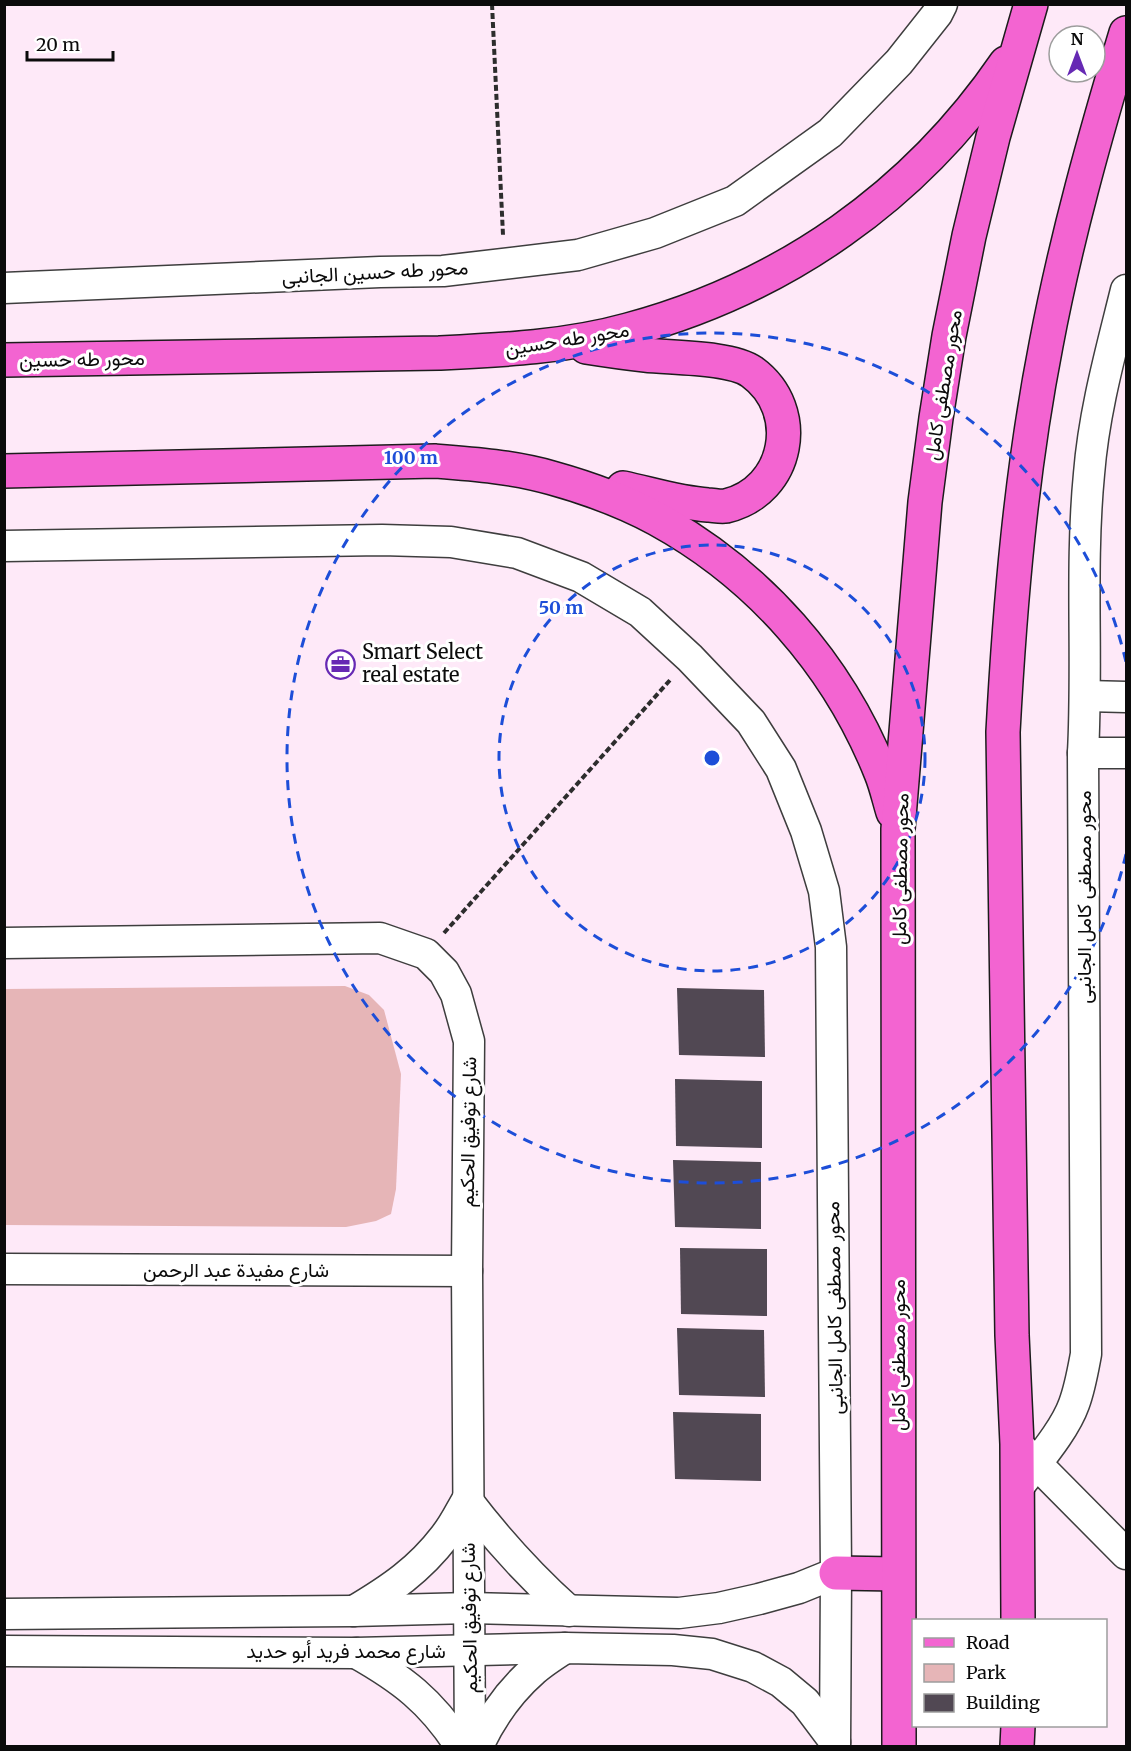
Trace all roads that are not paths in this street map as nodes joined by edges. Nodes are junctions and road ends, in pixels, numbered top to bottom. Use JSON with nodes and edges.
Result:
{"nodes":[{"id":1,"x":942,"y":4,"type":"edge"},
{"id":2,"x":1031,"y":4,"type":"edge"},
{"id":3,"x":1126,"y":33,"type":"edge"},
{"id":4,"x":1022,"y":39,"type":"junction"},
{"id":5,"x":4,"y":288,"type":"edge"},
{"id":6,"x":1126,"y":290,"type":"edge"},
{"id":7,"x":565,"y":343,"type":"junction"},
{"id":8,"x":4,"y":360,"type":"edge"},
{"id":9,"x":4,"y":471,"type":"edge"},
{"id":10,"x":550,"y":477,"type":"junction"},
{"id":11,"x":4,"y":546,"type":"edge"},
{"id":12,"x":1086,"y":696,"type":"junction"},
{"id":13,"x":1126,"y":697,"type":"edge"},
{"id":14,"x":1083,"y":753,"type":"junction"},
{"id":15,"x":1126,"y":753,"type":"edge"},
{"id":16,"x":898,"y":829,"type":"junction"},
{"id":17,"x":4,"y":943,"type":"edge"},
{"id":18,"x":4,"y":1269,"type":"edge"},
{"id":19,"x":467,"y":1271,"type":"junction"},
{"id":20,"x":1026,"y":1453,"type":"junction"},
{"id":21,"x":467,"y":1500,"type":"junction"},
{"id":22,"x":1126,"y":1554,"type":"edge"},
{"id":23,"x":836,"y":1573,"type":"junction"},
{"id":24,"x":897,"y":1574,"type":"junction"},
{"id":25,"x":470,"y":1608,"type":"junction"},
{"id":26,"x":353,"y":1611,"type":"junction"},
{"id":27,"x":569,"y":1611,"type":"junction"},
{"id":28,"x":4,"y":1614,"type":"edge"},
{"id":29,"x":1018,"y":1619,"type":"edge"},
{"id":30,"x":565,"y":1648,"type":"junction"},
{"id":31,"x":470,"y":1650,"type":"junction"},
{"id":32,"x":4,"y":1651,"type":"edge"},
{"id":33,"x":356,"y":1653,"type":"junction"},
{"id":34,"x":1018,"y":1727,"type":"edge"},
{"id":35,"x":835,"y":1744,"type":"edge"},
{"id":36,"x":460,"y":1746,"type":"edge"},
{"id":37,"x":470,"y":1746,"type":"edge"},
{"id":38,"x":478,"y":1746,"type":"edge"},
{"id":39,"x":898,"y":1746,"type":"edge"},
{"id":40,"x":1017,"y":1746,"type":"edge"}],
"edges":[{"from":1,"to":5,"type":"street","name":"محور طه حسين الجانبى"},
{"from":2,"to":4,"type":"main road","name":"محور مصطفى كامل"},
{"from":3,"to":20,"type":"main road"},
{"from":4,"to":7,"type":"main road","name":"محور طه حسين"},
{"from":4,"to":16,"type":"main road","name":"محور مصطفى كامل"},
{"from":6,"to":12,"type":"street","name":"محور مصطفى كامل الجانبى"},
{"from":7,"to":8,"type":"main road","name":"محور طه حسين"},
{"from":7,"to":10,"type":"main road"},
{"from":9,"to":10,"type":"main road"},
{"from":10,"to":16,"type":"main road"},
{"from":11,"to":23,"type":"street","name":"محور مصطفى كامل الجانبى"},
{"from":12,"to":13,"type":"street"},
{"from":12,"to":14,"type":"street","name":"محور مصطفى كامل الجانبى"},
{"from":14,"to":15,"type":"street"},
{"from":14,"to":20,"type":"street","name":"محور مصطفى كامل الجانبى"},
{"from":16,"to":24,"type":"main road","name":"محور مصطفى كامل"},
{"from":17,"to":19,"type":"street","name":"شارع توفيق الحكيم"},
{"from":18,"to":19,"type":"street","name":"شارع مفيدة عبد الرحمن"},
{"from":19,"to":21,"type":"street","name":"شارع توفيق الحكيم"},
{"from":20,"to":22,"type":"street"},
{"from":20,"to":29,"type":"main road"},
{"from":21,"to":25,"type":"street","name":"شارع توفيق الحكيم"},
{"from":21,"to":26,"type":"street"},
{"from":21,"to":27,"type":"street"},
{"from":23,"to":24,"type":"main road"},
{"from":23,"to":27,"type":"street","name":"شارع محمد فريد أبو حديد"},
{"from":23,"to":35,"type":"street","name":"محور مصطفى كامل الجانبى"},
{"from":24,"to":39,"type":"main road","name":"محور مصطفى كامل"},
{"from":25,"to":26,"type":"street","name":"شارع محمد فريد أبو حديد"},
{"from":25,"to":27,"type":"street","name":"شارع محمد فريد أبو حديد"},
{"from":25,"to":31,"type":"street","name":"شارع توفيق الحكيم"},
{"from":26,"to":28,"type":"street","name":"شارع محمد فريد أبو حديد"},
{"from":30,"to":31,"type":"street","name":"شارع محمد فريد أبو حديد"},
{"from":30,"to":35,"type":"street","name":"شارع محمد فريد أبو حديد"},
{"from":30,"to":38,"type":"street"},
{"from":31,"to":33,"type":"street","name":"شارع محمد فريد أبو حديد"},
{"from":31,"to":37,"type":"street","name":"شارع توفيق الحكيم"},
{"from":32,"to":33,"type":"street","name":"شارع محمد فريد أبو حديد"},
{"from":33,"to":36,"type":"street"},
{"from":34,"to":40,"type":"main road"}]}
